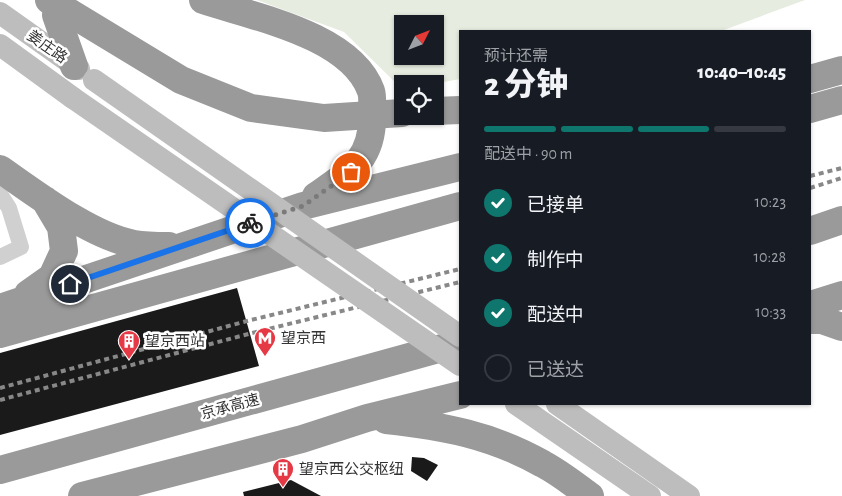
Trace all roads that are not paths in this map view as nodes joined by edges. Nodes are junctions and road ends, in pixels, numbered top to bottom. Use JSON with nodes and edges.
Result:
{"nodes":[{"id":1,"x":49,"y":0,"type":"edge"},
{"id":2,"x":59,"y":0,"type":"edge"},
{"id":3,"x":203,"y":0,"type":"edge"},
{"id":4,"x":0,"y":13,"type":"edge"},
{"id":5,"x":0,"y":45,"type":"edge"},
{"id":6,"x":842,"y":70,"type":"edge"},
{"id":7,"x":84,"y":73,"type":"junction"},
{"id":8,"x":811,"y":80,"type":"edge"},
{"id":9,"x":842,"y":100,"type":"edge"},
{"id":10,"x":811,"y":109,"type":"edge"},
{"id":11,"x":459,"y":110,"type":"edge"},
{"id":12,"x":444,"y":111,"type":"edge"},
{"id":13,"x":394,"y":114,"type":"edge"},
{"id":14,"x":459,"y":167,"type":"edge"},
{"id":15,"x":0,"y":169,"type":"edge"},
{"id":16,"x":0,"y":194,"type":"edge"},
{"id":17,"x":44,"y":200,"type":"junction"},
{"id":18,"x":303,"y":206,"type":"junction"},
{"id":19,"x":459,"y":206,"type":"edge"},
{"id":20,"x":842,"y":220,"type":"edge"},
{"id":21,"x":811,"y":231,"type":"edge"},
{"id":22,"x":180,"y":247,"type":"junction"},
{"id":23,"x":0,"y":257,"type":"edge"},
{"id":24,"x":842,"y":294,"type":"edge"},
{"id":25,"x":811,"y":305,"type":"edge"},
{"id":26,"x":8,"y":306,"type":"edge"},
{"id":27,"x":811,"y":320,"type":"edge"},
{"id":28,"x":842,"y":327,"type":"edge"},
{"id":29,"x":0,"y":334,"type":"edge"},
{"id":30,"x":459,"y":335,"type":"edge"},
{"id":31,"x":459,"y":343,"type":"edge"},
{"id":32,"x":459,"y":364,"type":"edge"},
{"id":33,"x":459,"y":395,"type":"edge"},
{"id":34,"x":517,"y":405,"type":"edge"},
{"id":35,"x":558,"y":405,"type":"edge"},
{"id":36,"x":367,"y":418,"type":"junction"},
{"id":37,"x":0,"y":470,"type":"edge"},
{"id":38,"x":82,"y":496,"type":"edge"},
{"id":39,"x":590,"y":496,"type":"edge"},
{"id":40,"x":650,"y":496,"type":"edge"},
{"id":41,"x":688,"y":496,"type":"edge"}],
"edges":[{"from":1,"to":13,"type":"highway","bridge":true},
{"from":2,"to":7,"type":"highway"},
{"from":3,"to":18,"type":"highway"},
{"from":4,"to":7,"type":"main road","name":"姜庄路"},
{"from":5,"to":32,"type":"main road","name":"姜庄路","bridge":true},
{"from":6,"to":8,"type":"highway"},
{"from":7,"to":30,"type":"main road","name":"姜庄路","bridge":true},
{"from":9,"to":10,"type":"highway"},
{"from":11,"to":12,"type":"highway"},
{"from":14,"to":18,"type":"highway"},
{"from":15,"to":17,"type":"highway"},
{"from":16,"to":23,"type":"street"},
{"from":17,"to":22,"type":"highway"},
{"from":17,"to":26,"type":"highway"},
{"from":18,"to":22,"type":"highway"},
{"from":19,"to":29,"type":"highway"},
{"from":20,"to":21,"type":"highway"},
{"from":22,"to":26,"type":"highway"},
{"from":24,"to":25,"type":"highway"},
{"from":27,"to":28,"type":"highway"},
{"from":31,"to":37,"type":"highway","name":"京承高速"},
{"from":33,"to":36,"type":"highway"},
{"from":34,"to":40,"type":"main road","bridge":true},
{"from":35,"to":41,"type":"main road","bridge":true},
{"from":36,"to":38,"type":"highway"},
{"from":36,"to":39,"type":"highway"}]}
